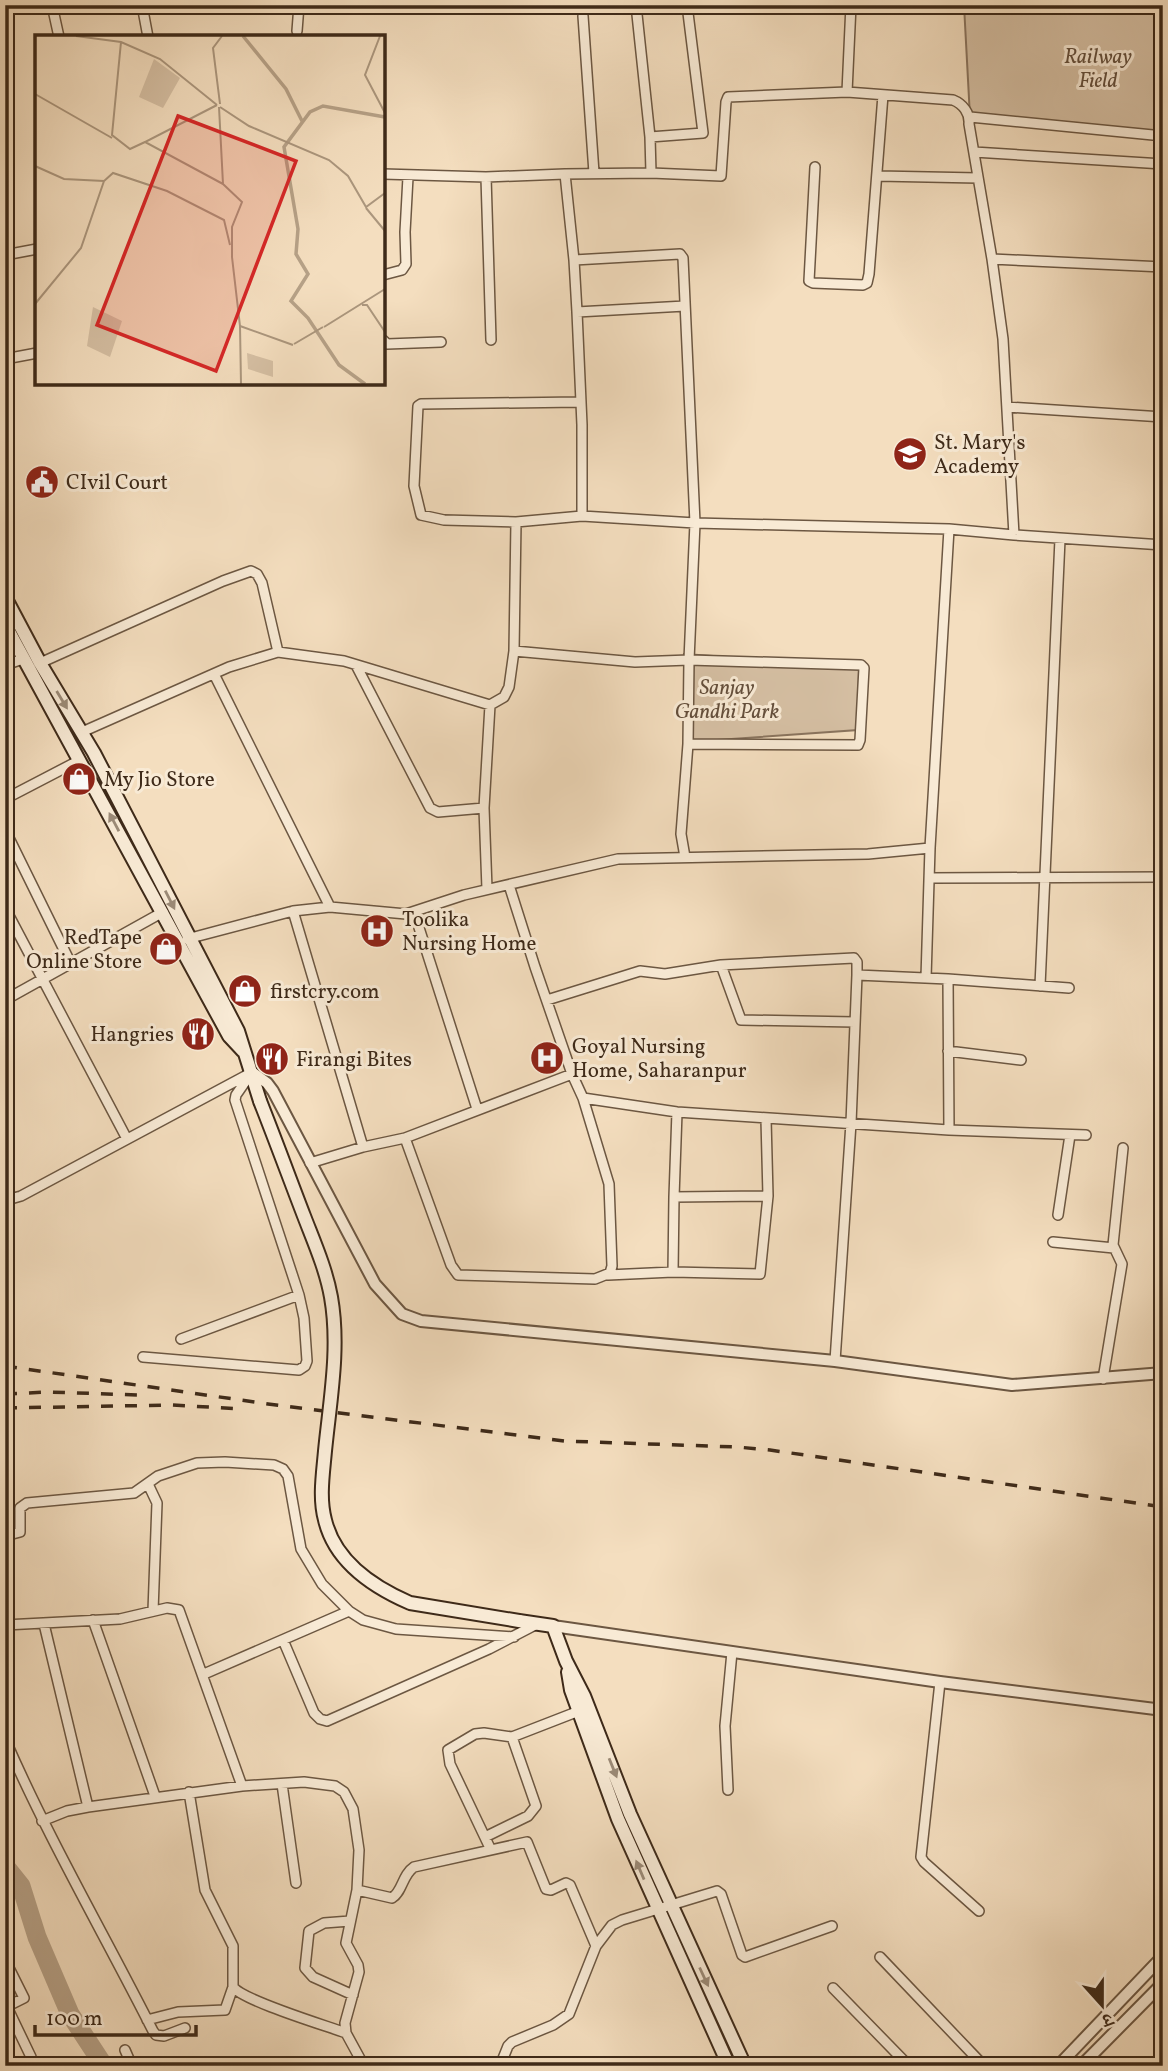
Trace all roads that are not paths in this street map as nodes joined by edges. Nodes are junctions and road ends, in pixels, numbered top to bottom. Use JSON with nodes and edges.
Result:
{"nodes":[{"id":1,"x":52,"y":5,"type":"edge"},
{"id":2,"x":142,"y":5,"type":"edge"},
{"id":3,"x":299,"y":5,"type":"edge"},
{"id":4,"x":636,"y":5,"type":"edge"},
{"id":5,"x":687,"y":5,"type":"edge"},
{"id":6,"x":851,"y":5,"type":"edge"},
{"id":7,"x":583,"y":16,"type":"dead end"},
{"id":8,"x":297,"y":31,"type":"dead end"},
{"id":9,"x":59,"y":35,"type":"edge"},
{"id":10,"x":148,"y":35,"type":"edge"},
{"id":11,"x":847,"y":92,"type":"junction"},
{"id":12,"x":883,"y":95,"type":"junction"},
{"id":13,"x":970,"y":117,"type":"junction"},
{"id":14,"x":1163,"y":136,"type":"edge"},
{"id":15,"x":650,"y":137,"type":"junction"},
{"id":16,"x":974,"y":152,"type":"junction"},
{"id":17,"x":1163,"y":164,"type":"edge"},
{"id":18,"x":815,"y":167,"type":"dead end"},
{"id":19,"x":594,"y":173,"type":"junction"},
{"id":20,"x":650,"y":173,"type":"junction"},
{"id":21,"x":385,"y":174,"type":"edge"},
{"id":22,"x":565,"y":174,"type":"junction"},
{"id":23,"x":878,"y":176,"type":"junction"},
{"id":24,"x":408,"y":177,"type":"junction"},
{"id":25,"x":486,"y":177,"type":"junction"},
{"id":26,"x":978,"y":178,"type":"junction"},
{"id":27,"x":35,"y":249,"type":"edge"},
{"id":28,"x":5,"y":255,"type":"edge"},
{"id":29,"x":992,"y":259,"type":"junction"},
{"id":30,"x":574,"y":260,"type":"junction"},
{"id":31,"x":1163,"y":267,"type":"edge"},
{"id":32,"x":385,"y":274,"type":"edge"},
{"id":33,"x":685,"y":306,"type":"junction"},
{"id":34,"x":577,"y":312,"type":"junction"},
{"id":35,"x":491,"y":340,"type":"dead end"},
{"id":36,"x":385,"y":342,"type":"edge"},
{"id":37,"x":441,"y":342,"type":"dead end"},
{"id":38,"x":35,"y":353,"type":"edge"},
{"id":39,"x":5,"y":359,"type":"edge"},
{"id":40,"x":579,"y":402,"type":"junction"},
{"id":41,"x":1007,"y":407,"type":"junction"},
{"id":42,"x":1163,"y":417,"type":"edge"},
{"id":43,"x":582,"y":516,"type":"junction"},
{"id":44,"x":516,"y":523,"type":"junction"},
{"id":45,"x":695,"y":523,"type":"junction"},
{"id":46,"x":948,"y":529,"type":"junction"},
{"id":47,"x":1014,"y":535,"type":"junction"},
{"id":48,"x":1060,"y":539,"type":"junction"},
{"id":49,"x":1163,"y":545,"type":"edge"},
{"id":50,"x":5,"y":597,"type":"edge"},
{"id":51,"x":5,"y":624,"type":"edge"},
{"id":52,"x":514,"y":651,"type":"junction"},
{"id":53,"x":278,"y":652,"type":"junction"},
{"id":54,"x":23,"y":659,"type":"junction"},
{"id":55,"x":689,"y":660,"type":"junction"},
{"id":56,"x":40,"y":663,"type":"junction"},
{"id":57,"x":5,"y":665,"type":"edge"},
{"id":58,"x":357,"y":667,"type":"junction"},
{"id":59,"x":214,"y":674,"type":"junction"},
{"id":60,"x":490,"y":705,"type":"junction"},
{"id":61,"x":82,"y":732,"type":"junction"},
{"id":62,"x":688,"y":744,"type":"junction"},
{"id":63,"x":80,"y":760,"type":"junction"},
{"id":64,"x":5,"y":799,"type":"edge"},
{"id":65,"x":484,"y":808,"type":"junction"},
{"id":66,"x":5,"y":830,"type":"edge"},
{"id":67,"x":930,"y":848,"type":"junction"},
{"id":68,"x":685,"y":857,"type":"junction"},
{"id":69,"x":1163,"y":877,"type":"edge"},
{"id":70,"x":931,"y":878,"type":"junction"},
{"id":71,"x":1046,"y":878,"type":"junction"},
{"id":72,"x":509,"y":885,"type":"junction"},
{"id":73,"x":487,"y":889,"type":"junction"},
{"id":74,"x":330,"y":907,"type":"junction"},
{"id":75,"x":5,"y":908,"type":"edge"},
{"id":76,"x":293,"y":911,"type":"junction"},
{"id":77,"x":163,"y":912,"type":"junction"},
{"id":78,"x":414,"y":912,"type":"junction"},
{"id":79,"x":184,"y":940,"type":"junction"},
{"id":80,"x":71,"y":964,"type":"junction"},
{"id":81,"x":721,"y":965,"type":"junction"},
{"id":82,"x":857,"y":975,"type":"junction"},
{"id":83,"x":926,"y":978,"type":"junction"},
{"id":84,"x":948,"y":979,"type":"junction"},
{"id":85,"x":43,"y":980,"type":"junction"},
{"id":86,"x":1040,"y":986,"type":"junction"},
{"id":87,"x":1069,"y":988,"type":"dead end"},
{"id":88,"x":5,"y":1000,"type":"edge"},
{"id":89,"x":547,"y":1000,"type":"junction"},
{"id":90,"x":855,"y":1022,"type":"junction"},
{"id":91,"x":948,"y":1051,"type":"junction"},
{"id":92,"x":1021,"y":1060,"type":"dead end"},
{"id":93,"x":251,"y":1073,"type":"junction"},
{"id":94,"x":572,"y":1074,"type":"junction"},
{"id":95,"x":583,"y":1098,"type":"junction"},
{"id":96,"x":477,"y":1109,"type":"junction"},
{"id":97,"x":677,"y":1112,"type":"junction"},
{"id":98,"x":766,"y":1119,"type":"junction"},
{"id":99,"x":851,"y":1123,"type":"junction"},
{"id":100,"x":949,"y":1130,"type":"junction"},
{"id":101,"x":1070,"y":1135,"type":"junction"},
{"id":102,"x":1086,"y":1135,"type":"dead end"},
{"id":103,"x":405,"y":1138,"type":"junction"},
{"id":104,"x":127,"y":1139,"type":"junction"},
{"id":105,"x":363,"y":1147,"type":"junction"},
{"id":106,"x":1124,"y":1148,"type":"dead end"},
{"id":107,"x":310,"y":1163,"type":"junction"},
{"id":108,"x":5,"y":1193,"type":"edge"},
{"id":109,"x":768,"y":1196,"type":"junction"},
{"id":110,"x":674,"y":1197,"type":"junction"},
{"id":111,"x":1058,"y":1215,"type":"dead end"},
{"id":112,"x":1054,"y":1242,"type":"dead end"},
{"id":113,"x":1114,"y":1248,"type":"junction"},
{"id":114,"x":673,"y":1272,"type":"junction"},
{"id":115,"x":608,"y":1275,"type":"junction"},
{"id":116,"x":299,"y":1295,"type":"junction"},
{"id":117,"x":181,"y":1339,"type":"dead end"},
{"id":118,"x":143,"y":1357,"type":"dead end"},
{"id":119,"x":835,"y":1361,"type":"junction"},
{"id":120,"x":1163,"y":1373,"type":"edge"},
{"id":121,"x":1103,"y":1379,"type":"junction"},
{"id":122,"x":148,"y":1484,"type":"junction"},
{"id":123,"x":5,"y":1536,"type":"edge"},
{"id":124,"x":153,"y":1611,"type":"junction"},
{"id":125,"x":349,"y":1611,"type":"junction"},
{"id":126,"x":93,"y":1620,"type":"junction"},
{"id":127,"x":44,"y":1624,"type":"junction"},
{"id":128,"x":537,"y":1624,"type":"junction"},
{"id":129,"x":5,"y":1625,"type":"edge"},
{"id":130,"x":553,"y":1626,"type":"junction"},
{"id":131,"x":514,"y":1637,"type":"junction"},
{"id":132,"x":282,"y":1640,"type":"junction"},
{"id":133,"x":732,"y":1652,"type":"junction"},
{"id":134,"x":566,"y":1661,"type":"junction"},
{"id":135,"x":204,"y":1674,"type":"junction"},
{"id":136,"x":940,"y":1682,"type":"junction"},
{"id":137,"x":1163,"y":1710,"type":"edge"},
{"id":138,"x":579,"y":1711,"type":"junction"},
{"id":139,"x":512,"y":1737,"type":"junction"},
{"id":140,"x":5,"y":1739,"type":"edge"},
{"id":141,"x":282,"y":1784,"type":"junction"},
{"id":142,"x":242,"y":1786,"type":"junction"},
{"id":143,"x":728,"y":1790,"type":"dead end"},
{"id":144,"x":189,"y":1792,"type":"junction"},
{"id":145,"x":155,"y":1796,"type":"junction"},
{"id":146,"x":88,"y":1807,"type":"junction"},
{"id":147,"x":42,"y":1821,"type":"junction"},
{"id":148,"x":485,"y":1838,"type":"junction"},
{"id":149,"x":490,"y":1849,"type":"junction"},
{"id":150,"x":296,"y":1883,"type":"dead end"},
{"id":151,"x":357,"y":1890,"type":"junction"},
{"id":152,"x":670,"y":1905,"type":"junction"},
{"id":153,"x":657,"y":1910,"type":"junction"},
{"id":154,"x":979,"y":1911,"type":"dead end"},
{"id":155,"x":350,"y":1921,"type":"junction"},
{"id":156,"x":832,"y":1926,"type":"dead end"},
{"id":157,"x":596,"y":1946,"type":"junction"},
{"id":158,"x":1163,"y":1956,"type":"edge"},
{"id":159,"x":880,"y":1957,"type":"dead end"},
{"id":160,"x":5,"y":1960,"type":"edge"},
{"id":161,"x":1163,"y":1983,"type":"edge"},
{"id":162,"x":233,"y":1987,"type":"junction"},
{"id":163,"x":833,"y":1988,"type":"dead end"},
{"id":164,"x":353,"y":1994,"type":"junction"},
{"id":165,"x":148,"y":2020,"type":"junction"},
{"id":166,"x":185,"y":2028,"type":"dead end"},
{"id":167,"x":346,"y":2033,"type":"junction"},
{"id":168,"x":125,"y":2050,"type":"dead end"},
{"id":169,"x":32,"y":2066,"type":"edge"},
{"id":170,"x":132,"y":2066,"type":"edge"},
{"id":171,"x":364,"y":2066,"type":"edge"},
{"id":172,"x":500,"y":2066,"type":"edge"},
{"id":173,"x":728,"y":2066,"type":"edge"},
{"id":174,"x":745,"y":2066,"type":"edge"},
{"id":175,"x":909,"y":2066,"type":"edge"},
{"id":176,"x":984,"y":2066,"type":"edge"},
{"id":177,"x":1058,"y":2066,"type":"edge"},
{"id":178,"x":1082,"y":2066,"type":"edge"}],
"edges":[{"from":1,"to":9,"type":"street"},
{"from":2,"to":10,"type":"street"},
{"from":3,"to":8,"type":"street"},
{"from":4,"to":15,"type":"street"},
{"from":5,"to":15,"type":"street"},
{"from":6,"to":11,"type":"street"},
{"from":7,"to":19,"type":"street"},
{"from":11,"to":12,"type":"street"},
{"from":11,"to":20,"type":"street"},
{"from":12,"to":13,"type":"street"},
{"from":12,"to":23,"type":"street"},
{"from":13,"to":14,"type":"street"},
{"from":13,"to":16,"type":"street"},
{"from":15,"to":20,"type":"street"},
{"from":16,"to":17,"type":"street"},
{"from":16,"to":26,"type":"street"},
{"from":18,"to":23,"type":"street"},
{"from":19,"to":20,"type":"street"},
{"from":19,"to":22,"type":"street"},
{"from":21,"to":24,"type":"street"},
{"from":22,"to":25,"type":"street"},
{"from":22,"to":30,"type":"street"},
{"from":23,"to":26,"type":"street"},
{"from":24,"to":25,"type":"street"},
{"from":24,"to":32,"type":"street"},
{"from":25,"to":35,"type":"street"},
{"from":26,"to":29,"type":"street"},
{"from":27,"to":28,"type":"street"},
{"from":29,"to":31,"type":"street"},
{"from":29,"to":41,"type":"street"},
{"from":30,"to":33,"type":"street"},
{"from":30,"to":34,"type":"street"},
{"from":33,"to":34,"type":"street"},
{"from":33,"to":45,"type":"street"},
{"from":34,"to":40,"type":"street"},
{"from":36,"to":37,"type":"street"},
{"from":38,"to":39,"type":"street"},
{"from":40,"to":43,"type":"street"},
{"from":40,"to":44,"type":"street"},
{"from":41,"to":42,"type":"street"},
{"from":41,"to":47,"type":"street"},
{"from":43,"to":44,"type":"street"},
{"from":43,"to":45,"type":"street"},
{"from":44,"to":52,"type":"street"},
{"from":45,"to":46,"type":"street"},
{"from":45,"to":55,"type":"street"},
{"from":46,"to":47,"type":"street"},
{"from":46,"to":67,"type":"street"},
{"from":47,"to":48,"type":"street"},
{"from":48,"to":49,"type":"street"},
{"from":48,"to":71,"type":"street"},
{"from":50,"to":56,"type":"main road"},
{"from":51,"to":54,"type":"main road"},
{"from":52,"to":55,"type":"street"},
{"from":52,"to":60,"type":"street"},
{"from":53,"to":56,"type":"street"},
{"from":53,"to":58,"type":"street"},
{"from":53,"to":59,"type":"street"},
{"from":54,"to":57,"type":"street"},
{"from":54,"to":63,"type":"main road"},
{"from":55,"to":62,"type":"street"},
{"from":55,"to":62,"type":"street"},
{"from":56,"to":61,"type":"main road","one_way":true},
{"from":58,"to":60,"type":"street"},
{"from":58,"to":65,"type":"street"},
{"from":59,"to":61,"type":"street"},
{"from":59,"to":74,"type":"street"},
{"from":60,"to":65,"type":"street"},
{"from":61,"to":79,"type":"main road","one_way":true},
{"from":62,"to":68,"type":"street"},
{"from":63,"to":64,"type":"street"},
{"from":77,"to":63,"type":"main road","one_way":true},
{"from":65,"to":73,"type":"street"},
{"from":66,"to":80,"type":"street"},
{"from":67,"to":68,"type":"street"},
{"from":67,"to":70,"type":"street"},
{"from":68,"to":72,"type":"street"},
{"from":69,"to":71,"type":"street"},
{"from":70,"to":71,"type":"street"},
{"from":70,"to":83,"type":"street"},
{"from":71,"to":86,"type":"street"},
{"from":72,"to":73,"type":"street"},
{"from":72,"to":89,"type":"street"},
{"from":73,"to":78,"type":"street"},
{"from":74,"to":76,"type":"street"},
{"from":74,"to":78,"type":"street"},
{"from":75,"to":85,"type":"street"},
{"from":76,"to":79,"type":"street"},
{"from":76,"to":105,"type":"street"},
{"from":77,"to":79,"type":"main road"},
{"from":77,"to":80,"type":"street"},
{"from":78,"to":96,"type":"street"},
{"from":79,"to":93,"type":"main road"},
{"from":80,"to":85,"type":"street"},
{"from":81,"to":82,"type":"street"},
{"from":81,"to":89,"type":"street"},
{"from":81,"to":90,"type":"street"},
{"from":82,"to":83,"type":"street"},
{"from":82,"to":90,"type":"street"},
{"from":83,"to":84,"type":"street"},
{"from":84,"to":86,"type":"street"},
{"from":84,"to":91,"type":"street"},
{"from":85,"to":88,"type":"street"},
{"from":85,"to":104,"type":"street"},
{"from":86,"to":87,"type":"street"},
{"from":89,"to":94,"type":"street"},
{"from":90,"to":99,"type":"street"},
{"from":91,"to":92,"type":"street"},
{"from":91,"to":100,"type":"street"},
{"from":93,"to":104,"type":"street"},
{"from":93,"to":107,"type":"street"},
{"from":93,"to":116,"type":"street"},
{"from":93,"to":128,"type":"main road","bridge":true},
{"from":94,"to":95,"type":"street"},
{"from":94,"to":96,"type":"street"},
{"from":95,"to":97,"type":"street"},
{"from":95,"to":115,"type":"street"},
{"from":96,"to":103,"type":"street"},
{"from":97,"to":98,"type":"street"},
{"from":97,"to":110,"type":"street"},
{"from":98,"to":99,"type":"street"},
{"from":98,"to":109,"type":"street"},
{"from":99,"to":100,"type":"street"},
{"from":99,"to":119,"type":"street"},
{"from":100,"to":101,"type":"street"},
{"from":101,"to":102,"type":"street"},
{"from":101,"to":111,"type":"street"},
{"from":103,"to":105,"type":"street"},
{"from":103,"to":115,"type":"street"},
{"from":104,"to":108,"type":"street"},
{"from":105,"to":107,"type":"street"},
{"from":106,"to":113,"type":"street"},
{"from":107,"to":119,"type":"street"},
{"from":109,"to":110,"type":"street"},
{"from":109,"to":114,"type":"street"},
{"from":110,"to":114,"type":"street"},
{"from":112,"to":113,"type":"street"},
{"from":113,"to":121,"type":"street"},
{"from":114,"to":115,"type":"street"},
{"from":116,"to":117,"type":"street"},
{"from":116,"to":118,"type":"street"},
{"from":119,"to":121,"type":"street"},
{"from":120,"to":121,"type":"street"},
{"from":122,"to":123,"type":"street"},
{"from":122,"to":124,"type":"street"},
{"from":122,"to":125,"type":"street"},
{"from":124,"to":126,"type":"street"},
{"from":124,"to":135,"type":"street"},
{"from":125,"to":131,"type":"street"},
{"from":125,"to":132,"type":"street"},
{"from":126,"to":127,"type":"street"},
{"from":126,"to":145,"type":"street"},
{"from":127,"to":129,"type":"street"},
{"from":127,"to":146,"type":"street"},
{"from":128,"to":130,"type":"main road"},
{"from":128,"to":131,"type":"street"},
{"from":130,"to":133,"type":"street"},
{"from":130,"to":134,"type":"main road"},
{"from":131,"to":132,"type":"street"},
{"from":132,"to":135,"type":"street"},
{"from":133,"to":136,"type":"street"},
{"from":133,"to":143,"type":"street"},
{"from":134,"to":138,"type":"main road"},
{"from":134,"to":152,"type":"main road","one_way":true},
{"from":135,"to":142,"type":"street"},
{"from":136,"to":137,"type":"street"},
{"from":136,"to":154,"type":"street"},
{"from":138,"to":139,"type":"street"},
{"from":153,"to":138,"type":"main road","one_way":true},
{"from":139,"to":148,"type":"street"},
{"from":139,"to":148,"type":"street"},
{"from":140,"to":147,"type":"street"},
{"from":141,"to":142,"type":"street"},
{"from":141,"to":150,"type":"street"},
{"from":141,"to":151,"type":"street"},
{"from":142,"to":144,"type":"street"},
{"from":144,"to":145,"type":"street"},
{"from":144,"to":162,"type":"street"},
{"from":145,"to":146,"type":"street"},
{"from":146,"to":147,"type":"street"},
{"from":147,"to":165,"type":"street"},
{"from":148,"to":149,"type":"street"},
{"from":149,"to":151,"type":"street"},
{"from":149,"to":157,"type":"street"},
{"from":151,"to":155,"type":"street"},
{"from":152,"to":153,"type":"street"},
{"from":152,"to":156,"type":"street"},
{"from":152,"to":174,"type":"main road","one_way":true},
{"from":153,"to":157,"type":"street"},
{"from":153,"to":173,"type":"main road"},
{"from":155,"to":164,"type":"street"},
{"from":155,"to":164,"type":"street"},
{"from":157,"to":172,"type":"street"},
{"from":158,"to":177,"type":"street"},
{"from":159,"to":176,"type":"street"},
{"from":160,"to":169,"type":"street"},
{"from":161,"to":178,"type":"street"},
{"from":162,"to":165,"type":"street"},
{"from":162,"to":167,"type":"street"},
{"from":163,"to":175,"type":"street"},
{"from":164,"to":167,"type":"street"},
{"from":165,"to":166,"type":"street"},
{"from":167,"to":171,"type":"street"},
{"from":168,"to":170,"type":"street"}]}
